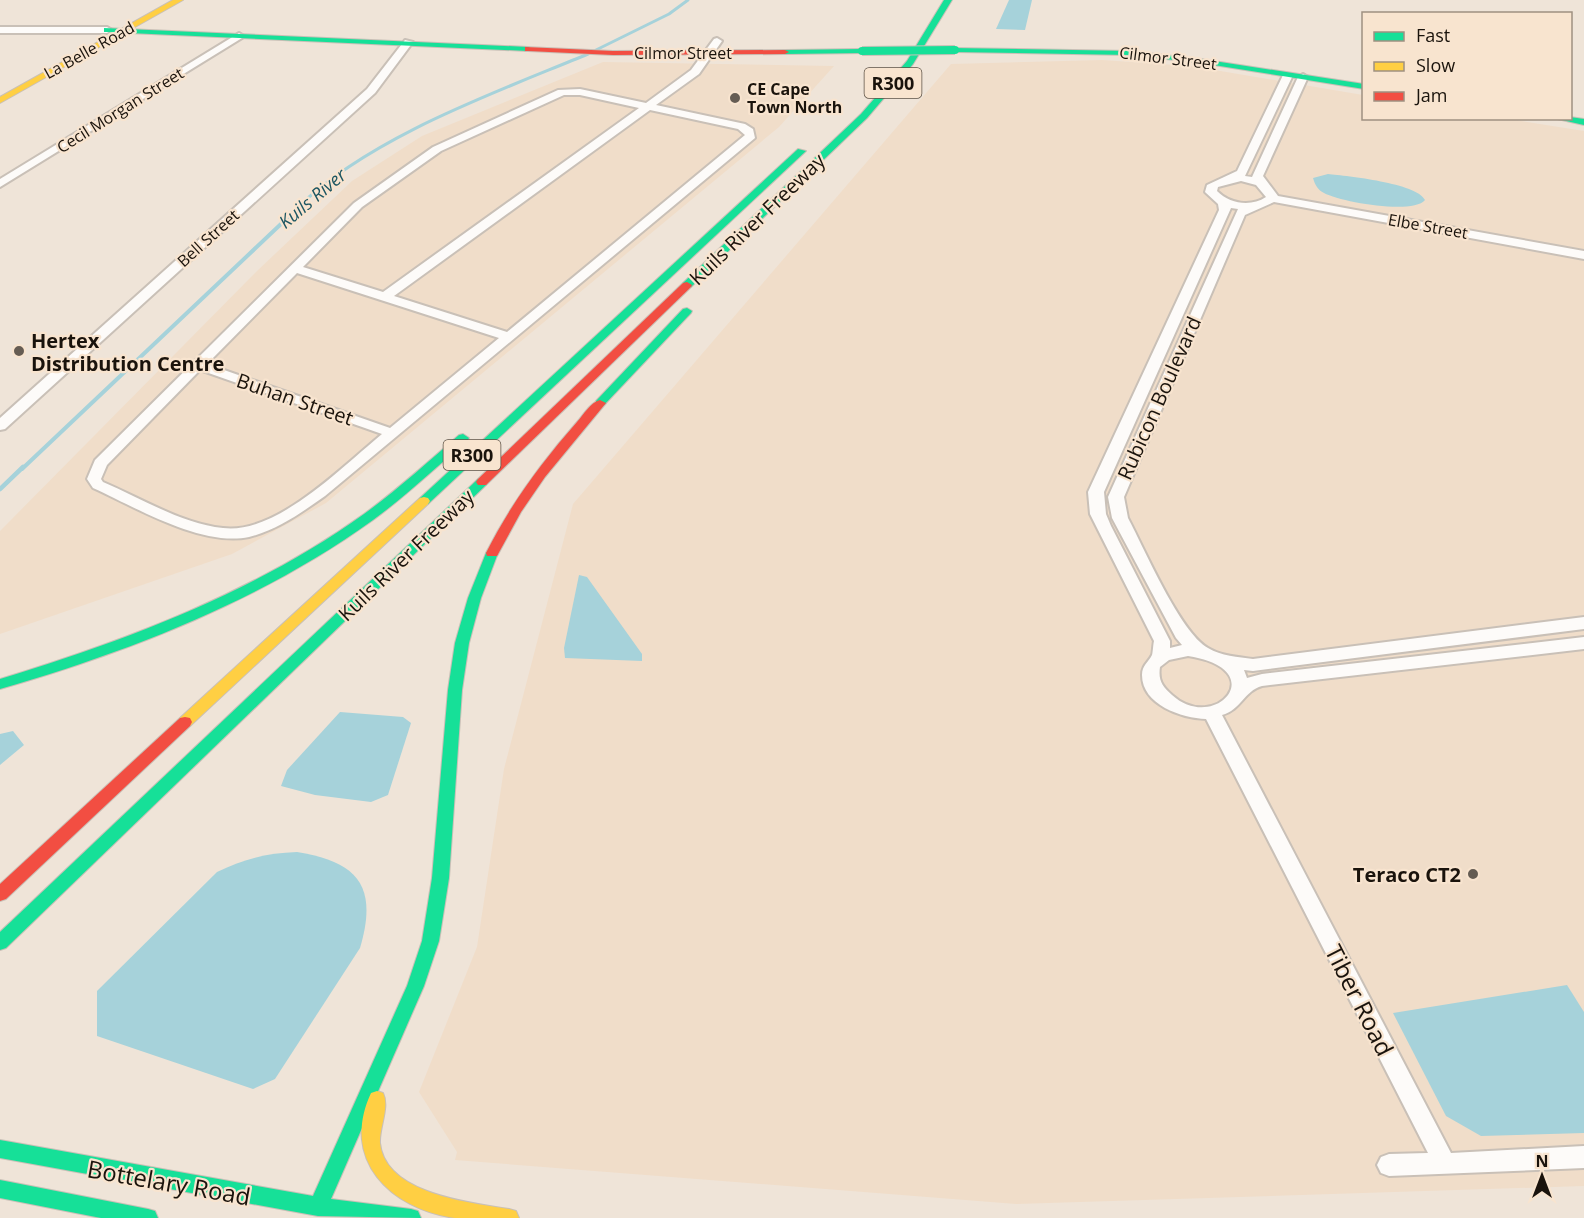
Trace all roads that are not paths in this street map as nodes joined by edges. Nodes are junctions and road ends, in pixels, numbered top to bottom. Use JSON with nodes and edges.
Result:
{"nodes":[{"id":1,"x":162,"y":0,"type":"edge"},
{"id":2,"x":179,"y":0,"type":"edge"},
{"id":3,"x":948,"y":0,"type":"edge"},
{"id":4,"x":0,"y":30,"type":"edge"},
{"id":5,"x":107,"y":30,"type":"junction"},
{"id":6,"x":124,"y":31,"type":"junction"},
{"id":7,"x":906,"y":33,"type":"dead end"},
{"id":8,"x":239,"y":36,"type":"junction"},
{"id":9,"x":717,"y":41,"type":"dead end"},
{"id":10,"x":408,"y":42,"type":"junction"},
{"id":11,"x":709,"y":54,"type":"junction"},
{"id":12,"x":880,"y":68,"type":"dead end"},
{"id":13,"x":1288,"y":75,"type":"junction"},
{"id":14,"x":1303,"y":77,"type":"junction"},
{"id":15,"x":1362,"y":87,"type":"edge"},
{"id":16,"x":0,"y":90,"type":"edge"},
{"id":17,"x":0,"y":100,"type":"edge"},
{"id":18,"x":644,"y":106,"type":"junction"},
{"id":19,"x":1568,"y":120,"type":"edge"},
{"id":20,"x":1584,"y":123,"type":"edge"},
{"id":21,"x":825,"y":155,"type":"junction"},
{"id":22,"x":1230,"y":178,"type":"junction"},
{"id":23,"x":1260,"y":183,"type":"junction"},
{"id":24,"x":0,"y":184,"type":"edge"},
{"id":25,"x":1272,"y":198,"type":"junction"},
{"id":26,"x":1224,"y":202,"type":"junction"},
{"id":27,"x":1251,"y":206,"type":"junction"},
{"id":28,"x":743,"y":251,"type":"dead end"},
{"id":29,"x":1584,"y":255,"type":"edge"},
{"id":30,"x":294,"y":268,"type":"junction"},
{"id":31,"x":384,"y":297,"type":"junction"},
{"id":32,"x":698,"y":299,"type":"dead end"},
{"id":33,"x":610,"y":309,"type":"dead end"},
{"id":34,"x":507,"y":336,"type":"junction"},
{"id":35,"x":198,"y":365,"type":"junction"},
{"id":36,"x":0,"y":426,"type":"edge"},
{"id":37,"x":476,"y":426,"type":"dead end"},
{"id":38,"x":392,"y":433,"type":"junction"},
{"id":39,"x":1584,"y":624,"type":"edge"},
{"id":40,"x":1584,"y":643,"type":"edge"},
{"id":41,"x":1201,"y":651,"type":"junction"},
{"id":42,"x":1160,"y":656,"type":"junction"},
{"id":43,"x":1225,"y":662,"type":"junction"},
{"id":44,"x":0,"y":684,"type":"edge"},
{"id":45,"x":1240,"y":692,"type":"junction"},
{"id":46,"x":1211,"y":712,"type":"junction"},
{"id":47,"x":0,"y":894,"type":"edge"},
{"id":48,"x":0,"y":944,"type":"edge"},
{"id":49,"x":381,"y":1062,"type":"junction"},
{"id":50,"x":0,"y":1149,"type":"edge"},
{"id":51,"x":1584,"y":1157,"type":"edge"},
{"id":52,"x":1445,"y":1164,"type":"junction"},
{"id":53,"x":1389,"y":1165,"type":"dead end"},
{"id":54,"x":0,"y":1190,"type":"edge"},
{"id":55,"x":281,"y":1210,"type":"edge"},
{"id":56,"x":315,"y":1213,"type":"edge"},
{"id":57,"x":148,"y":1218,"type":"edge"},
{"id":58,"x":411,"y":1218,"type":"edge"},
{"id":59,"x":509,"y":1218,"type":"edge"}],
"edges":[{"from":1,"to":5,"type":"main road","name":"La Belle Road"},
{"from":2,"to":6,"type":"main road","name":"La Belle Road"},
{"from":3,"to":21,"type":"main road","name":"Kuils River Freeway","number":"R300"},
{"from":4,"to":5,"type":"street","name":"Cilmor Street"},
{"from":5,"to":6,"type":"main road","name":"Cilmor Street"},
{"from":5,"to":16,"type":"main road","name":"La Belle Road"},
{"from":6,"to":8,"type":"main road","name":"Cilmor Street"},
{"from":6,"to":17,"type":"main road","name":"La Belle Road"},
{"from":7,"to":12,"type":"main road","number":"R300"},
{"from":8,"to":10,"type":"main road","name":"Cilmor Street"},
{"from":8,"to":24,"type":"street","name":"Cecil Morgan Street"},
{"from":9,"to":11,"type":"street"},
{"from":10,"to":11,"type":"main road","name":"Cilmor Street"},
{"from":10,"to":36,"type":"street","name":"Bell Street"},
{"from":11,"to":13,"type":"main road","name":"Cilmor Street","bridge":true},
{"from":11,"to":18,"type":"street"},
{"from":13,"to":14,"type":"main road","name":"Cilmor Street"},
{"from":13,"to":22,"type":"street"},
{"from":14,"to":15,"type":"main road","name":"Cilmor Street"},
{"from":14,"to":23,"type":"street"},
{"from":18,"to":30,"type":"street"},
{"from":18,"to":31,"type":"street"},
{"from":18,"to":34,"type":"street"},
{"from":19,"to":20,"type":"main road"},
{"from":21,"to":28,"type":"main road"},
{"from":21,"to":48,"type":"main road","name":"Kuils River Freeway","number":"R300"},
{"from":22,"to":23,"type":"street"},
{"from":22,"to":26,"type":"street"},
{"from":23,"to":25,"type":"street"},
{"from":25,"to":27,"type":"street"},
{"from":25,"to":29,"type":"street","name":"Elbe Street"},
{"from":26,"to":27,"type":"street"},
{"from":26,"to":42,"type":"street","name":"Rubicon Boulevard"},
{"from":27,"to":41,"type":"street","name":"Rubicon Boulevard"},
{"from":30,"to":31,"type":"street"},
{"from":30,"to":35,"type":"street"},
{"from":31,"to":34,"type":"street"},
{"from":32,"to":49,"type":"main road"},
{"from":33,"to":47,"type":"main road","name":"Kuils River Freeway","number":"R300"},
{"from":34,"to":38,"type":"street"},
{"from":35,"to":38,"type":"street","name":"Buhan Street"},
{"from":35,"to":38,"type":"street"},
{"from":37,"to":44,"type":"main road"},
{"from":39,"to":43,"type":"street"},
{"from":40,"to":45,"type":"street"},
{"from":41,"to":42,"type":"street"},
{"from":41,"to":43,"type":"street"},
{"from":42,"to":46,"type":"street"},
{"from":43,"to":45,"type":"street"},
{"from":45,"to":46,"type":"street"},
{"from":46,"to":52,"type":"street","name":"Tiber Road"},
{"from":49,"to":56,"type":"main road"},
{"from":49,"to":59,"type":"main road"},
{"from":50,"to":55,"type":"main road","name":"Bottelary Road"},
{"from":51,"to":52,"type":"street"},
{"from":52,"to":53,"type":"street"},
{"from":54,"to":57,"type":"main road","name":"Bottelary Road"},
{"from":55,"to":56,"type":"main road","name":"Bottelary Road"},
{"from":56,"to":58,"type":"main road","name":"Bottelary Road"}]}
